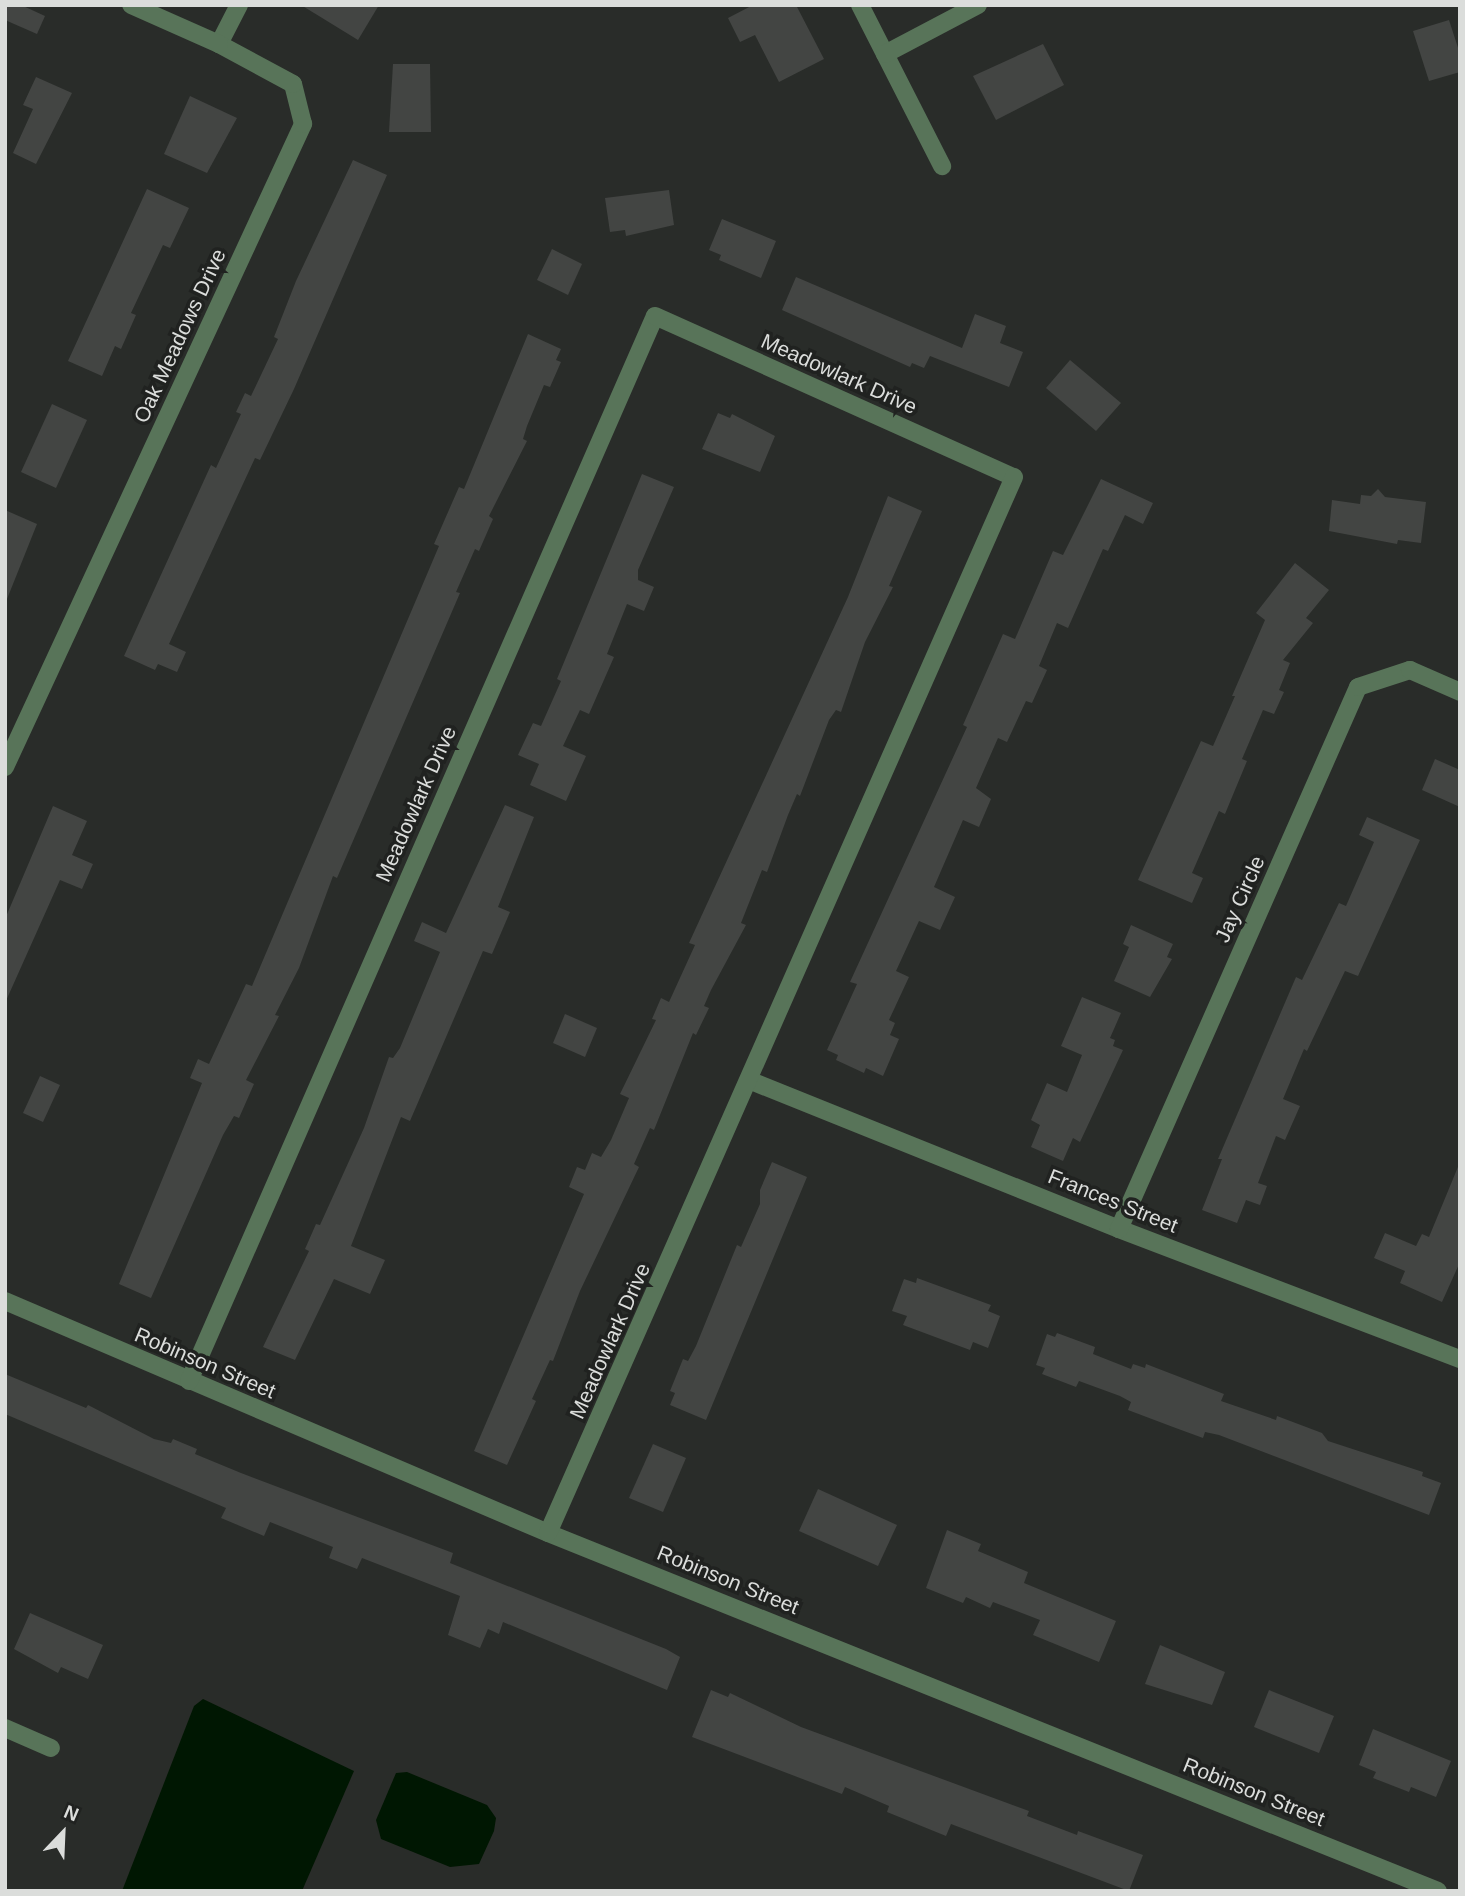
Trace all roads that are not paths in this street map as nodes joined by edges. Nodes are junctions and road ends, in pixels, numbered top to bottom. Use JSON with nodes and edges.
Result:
{"nodes":[{"id":1,"x":131,"y":5,"type":"edge"},
{"id":2,"x":239,"y":5,"type":"edge"},
{"id":3,"x":860,"y":5,"type":"edge"},
{"id":4,"x":978,"y":5,"type":"edge"},
{"id":5,"x":219,"y":44,"type":"junction"},
{"id":6,"x":885,"y":54,"type":"junction"},
{"id":7,"x":942,"y":166,"type":"dead end"},
{"id":8,"x":1460,"y":692,"type":"edge"},
{"id":9,"x":5,"y":767,"type":"edge"},
{"id":10,"x":751,"y":1081,"type":"junction"},
{"id":11,"x":1119,"y":1229,"type":"junction"},
{"id":12,"x":5,"y":1301,"type":"edge"},
{"id":13,"x":1460,"y":1359,"type":"edge"},
{"id":14,"x":188,"y":1381,"type":"junction"},
{"id":15,"x":548,"y":1533,"type":"junction"},
{"id":16,"x":5,"y":1728,"type":"edge"},
{"id":17,"x":51,"y":1748,"type":"dead end"},
{"id":18,"x":1438,"y":1891,"type":"edge"}],
"edges":[{"from":1,"to":5,"type":"street","name":"Oak Meadows Drive"},
{"from":2,"to":5,"type":"street"},
{"from":3,"to":6,"type":"street"},
{"from":4,"to":6,"type":"street"},
{"from":5,"to":9,"type":"street","name":"Oak Meadows Drive"},
{"from":6,"to":7,"type":"street"},
{"from":8,"to":11,"type":"street","name":"Jay Circle"},
{"from":10,"to":11,"type":"street","name":"Frances Street"},
{"from":10,"to":14,"type":"street","name":"Meadowlark Drive"},
{"from":10,"to":15,"type":"street","name":"Meadowlark Drive"},
{"from":11,"to":13,"type":"street","name":"Frances Street"},
{"from":12,"to":14,"type":"street","name":"Robinson Street"},
{"from":14,"to":15,"type":"street","name":"Robinson Street"},
{"from":15,"to":18,"type":"street","name":"Robinson Street"},
{"from":16,"to":17,"type":"street"}]}
